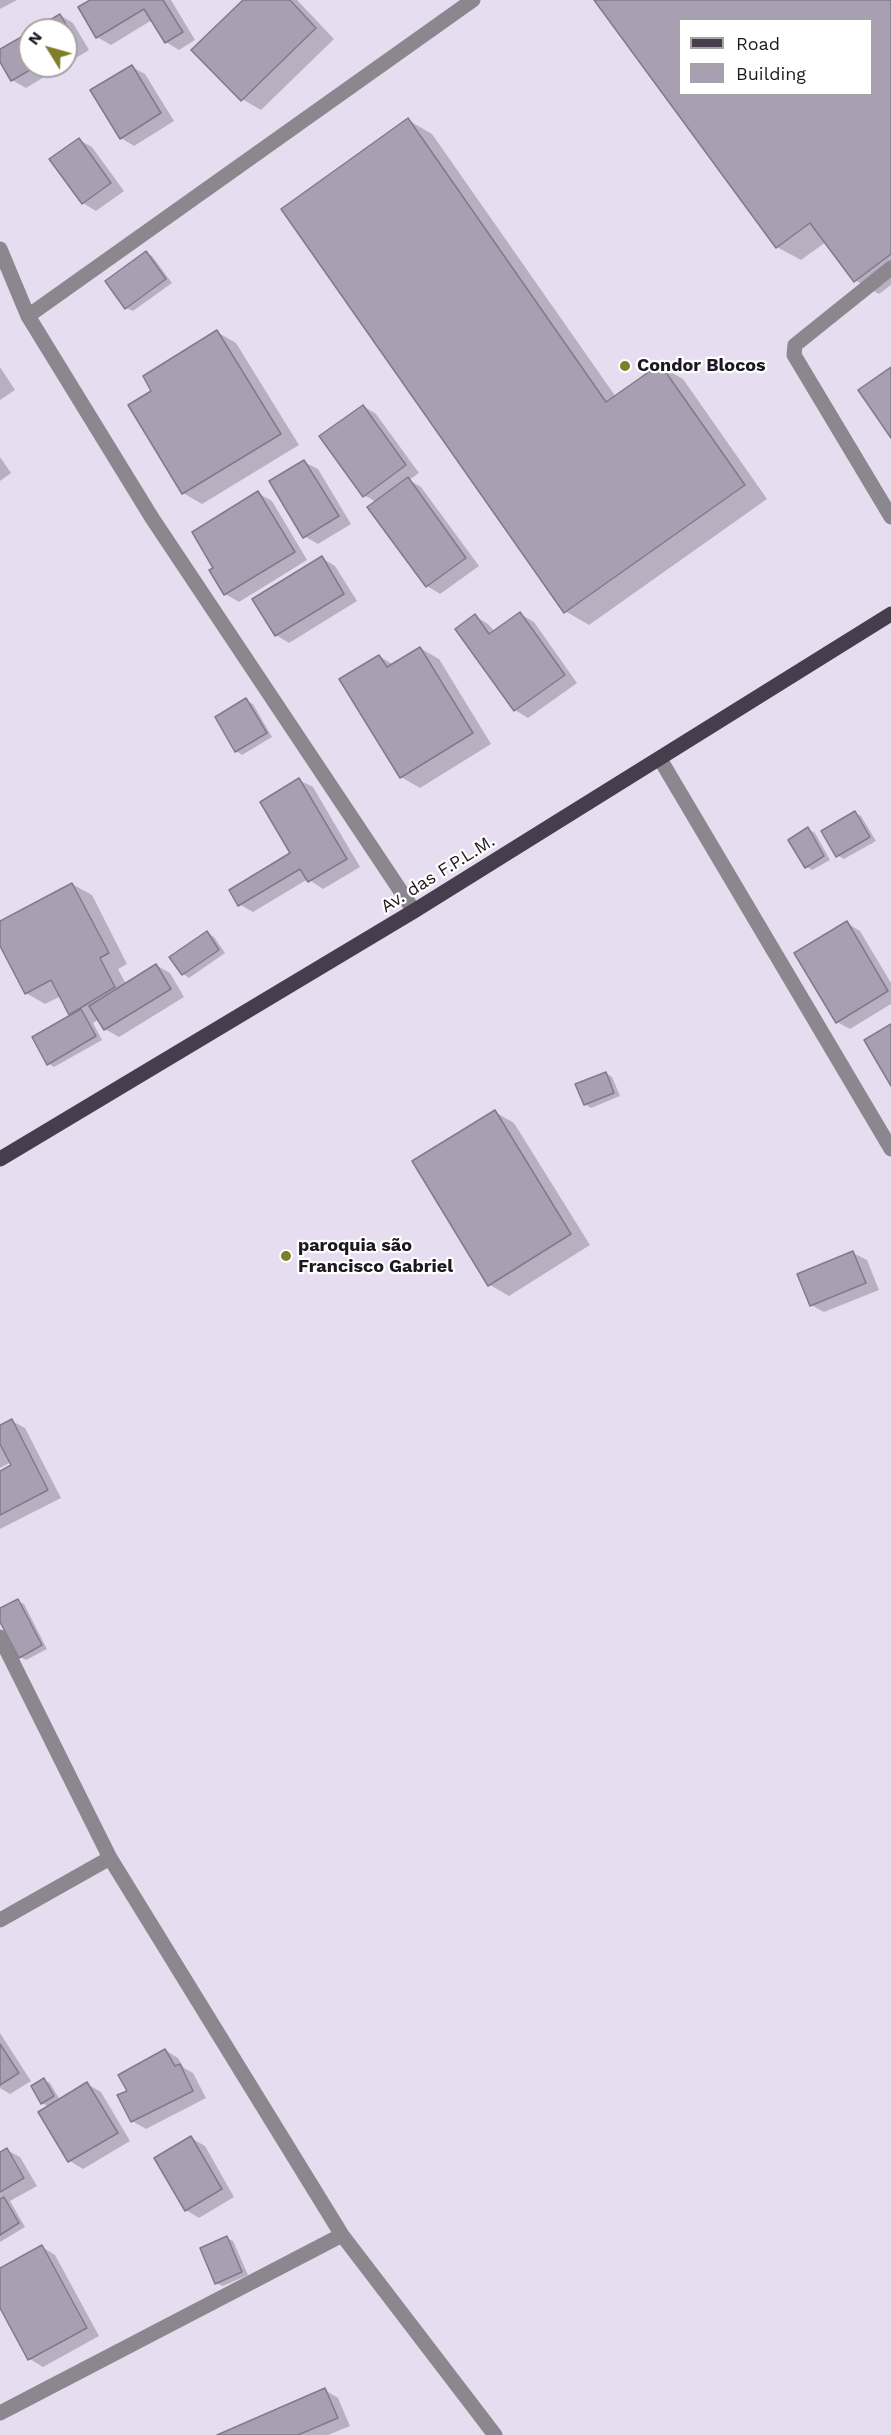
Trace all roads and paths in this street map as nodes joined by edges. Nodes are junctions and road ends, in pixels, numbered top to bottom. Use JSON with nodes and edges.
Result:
{"nodes":[{"id":1,"x":473,"y":0,"type":"edge"},
{"id":2,"x":0,"y":249,"type":"edge"},
{"id":3,"x":891,"y":268,"type":"edge"},
{"id":4,"x":28,"y":316,"type":"junction"},
{"id":5,"x":891,"y":516,"type":"edge"},
{"id":6,"x":891,"y":614,"type":"edge"},
{"id":7,"x":660,"y":759,"type":"junction"},
{"id":8,"x":414,"y":911,"type":"junction"},
{"id":9,"x":891,"y":1149,"type":"edge"},
{"id":10,"x":0,"y":1159,"type":"edge"},
{"id":11,"x":0,"y":1637,"type":"edge"},
{"id":12,"x":110,"y":1858,"type":"junction"},
{"id":13,"x":0,"y":1920,"type":"edge"},
{"id":14,"x":342,"y":2235,"type":"junction"},
{"id":15,"x":0,"y":2413,"type":"edge"},
{"id":16,"x":495,"y":2435,"type":"edge"}],
"edges":[{"from":1,"to":4,"type":"street"},
{"from":2,"to":4,"type":"street"},
{"from":3,"to":5,"type":"street"},
{"from":4,"to":8,"type":"street"},
{"from":6,"to":7,"type":"main road","name":"Av. das F.P.L.M."},
{"from":7,"to":8,"type":"main road","name":"Av. das F.P.L.M."},
{"from":7,"to":9,"type":"street"},
{"from":8,"to":10,"type":"main road","name":"Av. das F.P.L.M."},
{"from":11,"to":12,"type":"street"},
{"from":12,"to":13,"type":"street"},
{"from":12,"to":14,"type":"street"},
{"from":14,"to":15,"type":"street"},
{"from":14,"to":16,"type":"street"}]}
